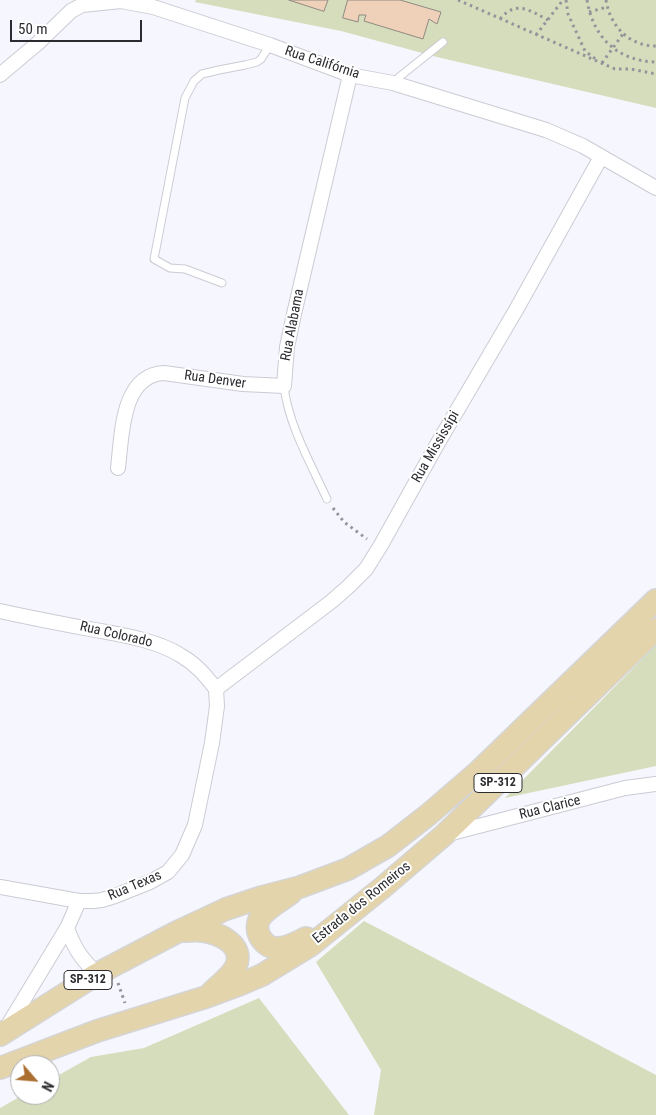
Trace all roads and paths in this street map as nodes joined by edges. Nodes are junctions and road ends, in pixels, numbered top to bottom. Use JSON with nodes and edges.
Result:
{"nodes":[{"id":1,"x":458,"y":0,"type":"edge"},
{"id":2,"x":565,"y":0,"type":"edge"},
{"id":3,"x":587,"y":0,"type":"edge"},
{"id":4,"x":606,"y":0,"type":"edge"},
{"id":5,"x":607,"y":7,"type":"junction"},
{"id":6,"x":589,"y":12,"type":"junction"},
{"id":7,"x":500,"y":19,"type":"junction"},
{"id":8,"x":548,"y":20,"type":"junction"},
{"id":9,"x":536,"y":34,"type":"junction"},
{"id":10,"x":623,"y":34,"type":"junction"},
{"id":11,"x":444,"y":42,"type":"dead end"},
{"id":12,"x":270,"y":46,"type":"junction"},
{"id":13,"x":656,"y":46,"type":"edge"},
{"id":14,"x":613,"y":48,"type":"junction"},
{"id":15,"x":656,"y":62,"type":"edge"},
{"id":16,"x":603,"y":64,"type":"junction"},
{"id":17,"x":1,"y":72,"type":"edge"},
{"id":18,"x":656,"y":74,"type":"edge"},
{"id":19,"x":350,"y":75,"type":"junction"},
{"id":20,"x":393,"y":83,"type":"junction"},
{"id":21,"x":601,"y":157,"type":"junction"},
{"id":22,"x":656,"y":188,"type":"edge"},
{"id":23,"x":222,"y":283,"type":"dead end"},
{"id":24,"x":284,"y":386,"type":"junction"},
{"id":25,"x":118,"y":468,"type":"dead end"},
{"id":26,"x":326,"y":499,"type":"joint"},
{"id":27,"x":379,"y":548,"type":"junction"},
{"id":28,"x":656,"y":600,"type":"edge"},
{"id":29,"x":0,"y":612,"type":"edge"},
{"id":30,"x":656,"y":629,"type":"edge"},
{"id":31,"x":216,"y":689,"type":"junction"},
{"id":32,"x":656,"y":784,"type":"edge"},
{"id":33,"x":444,"y":835,"type":"junction"},
{"id":34,"x":300,"y":886,"type":"junction"},
{"id":35,"x":0,"y":887,"type":"edge"},
{"id":36,"x":79,"y":901,"type":"junction"},
{"id":37,"x":67,"y":928,"type":"junction"},
{"id":38,"x":331,"y":928,"type":"junction"},
{"id":39,"x":179,"y":931,"type":"junction"},
{"id":40,"x":105,"y":970,"type":"junction"},
{"id":41,"x":206,"y":997,"type":"junction"},
{"id":42,"x":130,"y":1019,"type":"junction"},
{"id":43,"x":2,"y":1034,"type":"edge"},
{"id":44,"x":0,"y":1068,"type":"edge"}],
"edges":[{"from":1,"to":7,"type":"path"},
{"from":2,"to":8,"type":"path"},
{"from":2,"to":16,"type":"path"},
{"from":3,"to":6,"type":"path"},
{"from":4,"to":5,"type":"path"},
{"from":5,"to":6,"type":"path"},
{"from":5,"to":10,"type":"path"},
{"from":6,"to":14,"type":"path"},
{"from":7,"to":8,"type":"path"},
{"from":7,"to":9,"type":"path"},
{"from":8,"to":9,"type":"path"},
{"from":9,"to":16,"type":"path"},
{"from":10,"to":13,"type":"path"},
{"from":10,"to":14,"type":"path"},
{"from":11,"to":20,"type":"lane"},
{"from":12,"to":17,"type":"street","name":"Rua Califórnia"},
{"from":12,"to":19,"type":"street","name":"Rua Califórnia"},
{"from":12,"to":23,"type":"lane"},
{"from":14,"to":15,"type":"path"},
{"from":14,"to":16,"type":"path"},
{"from":16,"to":18,"type":"path"},
{"from":19,"to":20,"type":"street","name":"Rua Califórnia"},
{"from":19,"to":24,"type":"street","name":"Rua Alabama"},
{"from":20,"to":21,"type":"street","name":"Rua Califórnia"},
{"from":21,"to":22,"type":"street","name":"Rua Califórnia"},
{"from":21,"to":27,"type":"street","name":"Rua Mississípi"},
{"from":24,"to":25,"type":"street","name":"Rua Denver"},
{"from":24,"to":26,"type":"lane","name":"Rua Alabama"},
{"from":26,"to":27,"type":"path"},
{"from":27,"to":31,"type":"street","name":"Rua Mississípi"},
{"from":28,"to":34,"type":"main road","name":"Estrada dos Romeiros","number":"SP-312"},
{"from":29,"to":31,"type":"street","name":"Rua Colorado"},
{"from":30,"to":33,"type":"main road","name":"Estrada dos Romeiros","number":"SP-312"},
{"from":31,"to":36,"type":"street","name":"Rua Texas"},
{"from":32,"to":33,"type":"street","name":"Rua Clarice"},
{"from":33,"to":38,"type":"main road","name":"Estrada dos Romeiros","number":"SP-312"},
{"from":34,"to":38,"type":"main road"},
{"from":34,"to":39,"type":"main road","name":"Estrada dos Romeiros","number":"SP-312"},
{"from":35,"to":36,"type":"street","name":"Rua Texas"},
{"from":36,"to":37,"type":"street"},
{"from":37,"to":40,"type":"street"},
{"from":37,"to":43,"type":"street"},
{"from":38,"to":41,"type":"main road","name":"Estrada dos Romeiros","number":"SP-312"},
{"from":39,"to":40,"type":"main road","name":"Estrada dos Romeiros","number":"SP-312"},
{"from":39,"to":41,"type":"main road"},
{"from":40,"to":42,"type":"path"},
{"from":40,"to":43,"type":"main road","name":"Estrada dos Romeiros","number":"SP-312"},
{"from":41,"to":42,"type":"main road","name":"Estrada dos Romeiros","number":"SP-312"},
{"from":42,"to":44,"type":"main road","name":"Estrada dos Romeiros","number":"SP-312"}]}
